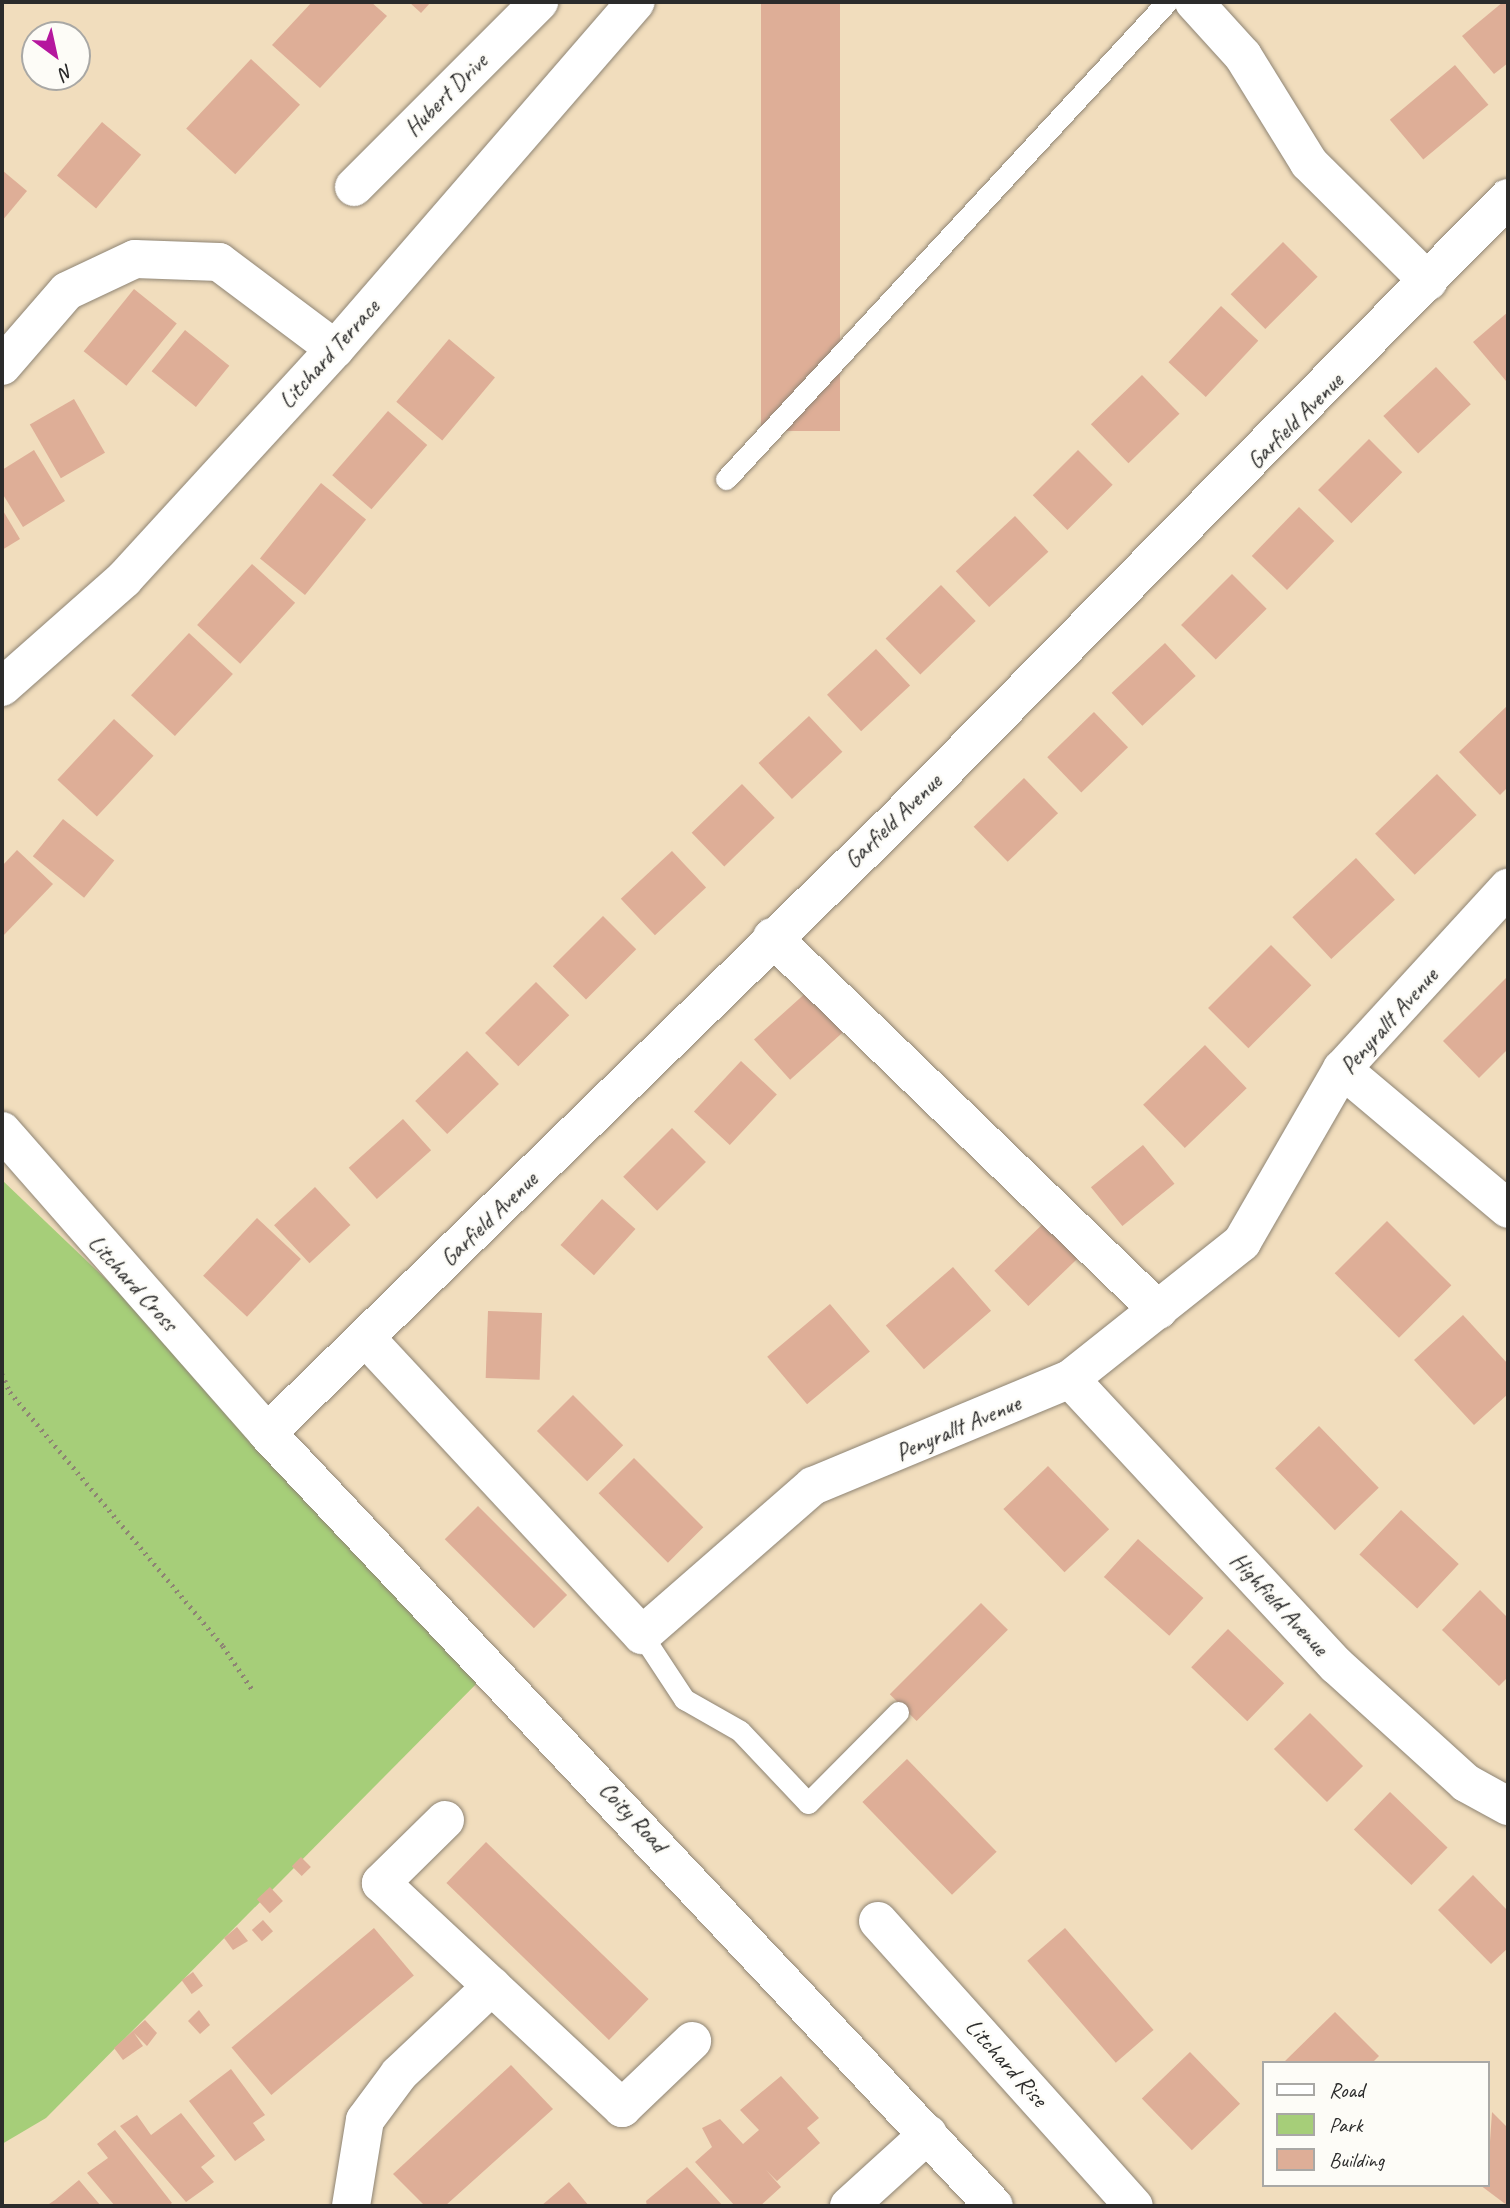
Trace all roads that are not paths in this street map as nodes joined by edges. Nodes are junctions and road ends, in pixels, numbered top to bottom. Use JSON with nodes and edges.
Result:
{"nodes":[{"id":1,"x":538,"y":2,"type":"edge"},
{"id":2,"x":636,"y":2,"type":"edge"},
{"id":3,"x":1167,"y":2,"type":"edge"},
{"id":4,"x":1194,"y":2,"type":"edge"},
{"id":5,"x":355,"y":187,"type":"dead end"},
{"id":6,"x":1508,"y":198,"type":"edge"},
{"id":7,"x":1428,"y":281,"type":"junction"},
{"id":8,"x":335,"y":349,"type":"junction"},
{"id":9,"x":2,"y":366,"type":"edge"},
{"id":10,"x":726,"y":479,"type":"dead end"},
{"id":11,"x":2,"y":687,"type":"edge"},
{"id":12,"x":1508,"y":888,"type":"edge"},
{"id":13,"x":772,"y":937,"type":"junction"},
{"id":14,"x":1342,"y":1069,"type":"junction"},
{"id":15,"x":2,"y":1131,"type":"edge"},
{"id":16,"x":1508,"y":1209,"type":"edge"},
{"id":17,"x":1158,"y":1310,"type":"junction"},
{"id":18,"x":366,"y":1338,"type":"junction"},
{"id":19,"x":1070,"y":1379,"type":"junction"},
{"id":20,"x":267,"y":1433,"type":"junction"},
{"id":21,"x":642,"y":1635,"type":"junction"},
{"id":22,"x":898,"y":1712,"type":"dead end"},
{"id":23,"x":1508,"y":1806,"type":"edge"},
{"id":24,"x":445,"y":1820,"type":"dead end"},
{"id":25,"x":878,"y":1921,"type":"dead end"},
{"id":26,"x":492,"y":1986,"type":"junction"},
{"id":27,"x":692,"y":2041,"type":"dead end"},
{"id":28,"x":928,"y":2134,"type":"junction"},
{"id":29,"x":351,"y":2206,"type":"edge"},
{"id":30,"x":849,"y":2206,"type":"edge"},
{"id":31,"x":994,"y":2206,"type":"edge"},
{"id":32,"x":1134,"y":2206,"type":"edge"}],
"edges":[{"from":1,"to":5,"type":"street","name":"Hubert Drive"},
{"from":2,"to":8,"type":"street","name":"Litchard Terrace"},
{"from":3,"to":10,"type":"lane"},
{"from":4,"to":7,"type":"street"},
{"from":6,"to":7,"type":"street","name":"Garfield Avenue"},
{"from":7,"to":13,"type":"street","name":"Garfield Avenue"},
{"from":8,"to":9,"type":"street"},
{"from":8,"to":11,"type":"street","name":"Litchard Terrace"},
{"from":12,"to":14,"type":"street","name":"Penyrallt Avenue"},
{"from":13,"to":17,"type":"street"},
{"from":13,"to":18,"type":"street","name":"Garfield Avenue"},
{"from":14,"to":16,"type":"street"},
{"from":14,"to":17,"type":"street","name":"Penyrallt Avenue"},
{"from":15,"to":20,"type":"street","name":"Litchard Cross"},
{"from":17,"to":19,"type":"street","name":"Penyrallt Avenue"},
{"from":18,"to":20,"type":"street","name":"Garfield Avenue"},
{"from":18,"to":21,"type":"street"},
{"from":19,"to":21,"type":"street","name":"Penyrallt Avenue"},
{"from":19,"to":23,"type":"street","name":"Highfield Avenue"},
{"from":20,"to":28,"type":"street","name":"Coity Road"},
{"from":21,"to":22,"type":"lane"},
{"from":24,"to":26,"type":"street"},
{"from":25,"to":32,"type":"street","name":"Litchard Rise"},
{"from":26,"to":27,"type":"street"},
{"from":26,"to":29,"type":"street"},
{"from":28,"to":30,"type":"street"},
{"from":28,"to":31,"type":"street","name":"Coity Road"}]}
